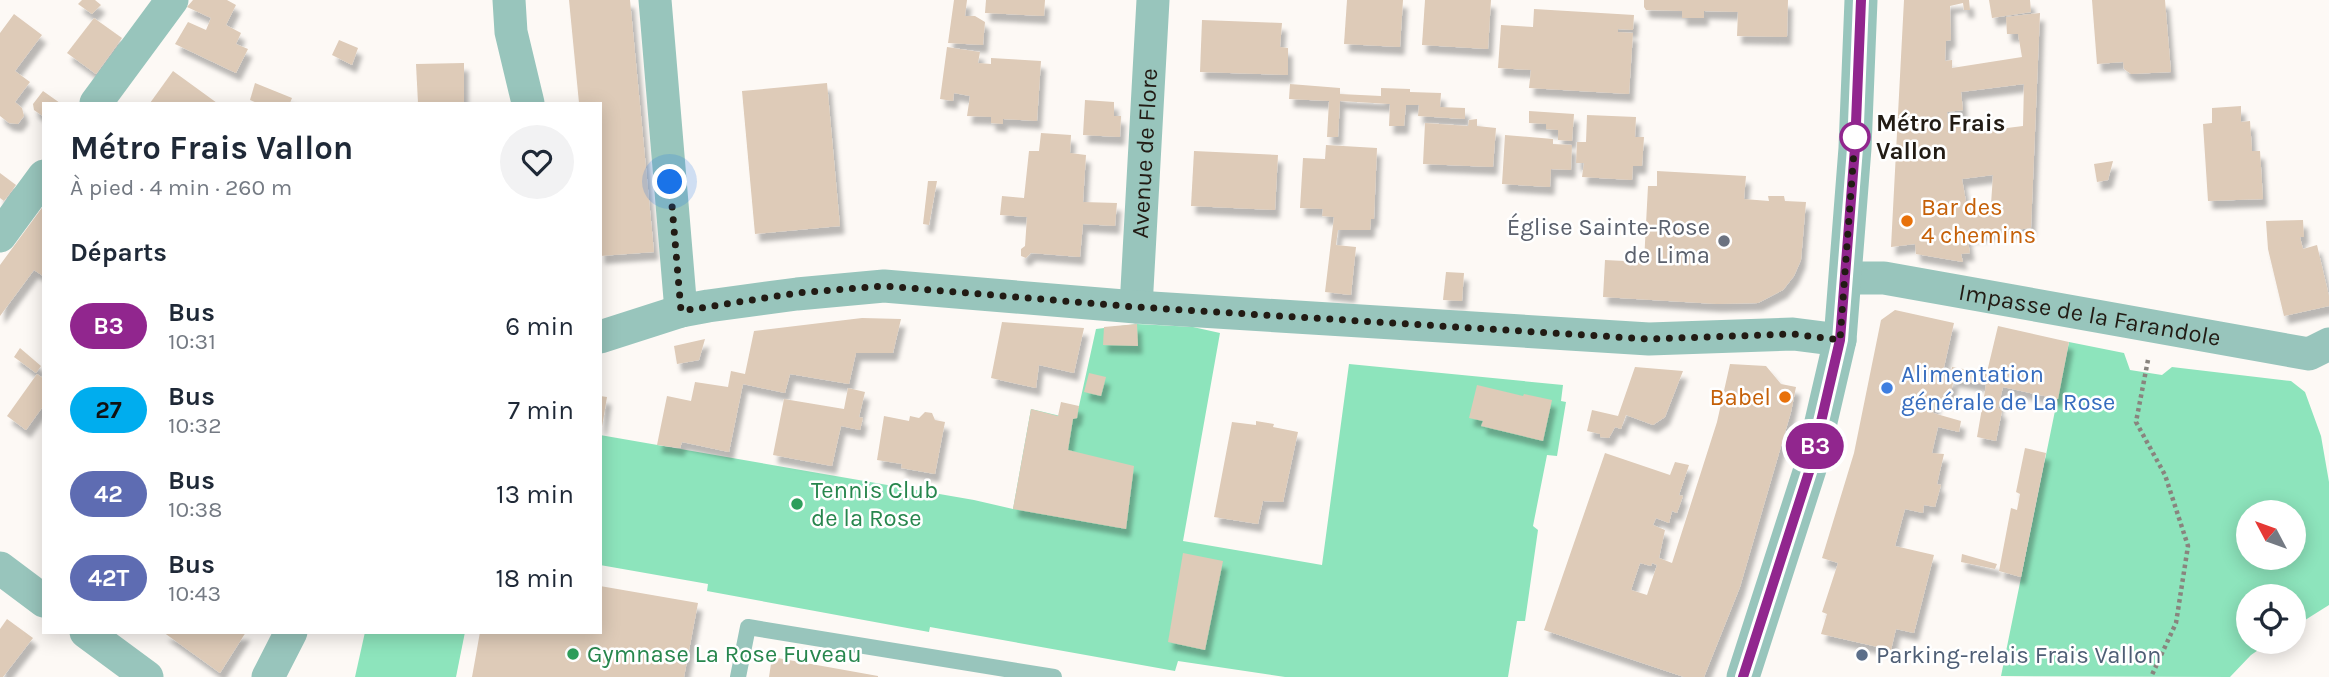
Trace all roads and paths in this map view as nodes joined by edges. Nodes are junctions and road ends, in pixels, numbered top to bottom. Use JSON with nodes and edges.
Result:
{"nodes":[{"id":1,"x":172,"y":0,"type":"edge"},
{"id":2,"x":509,"y":0,"type":"edge"},
{"id":3,"x":654,"y":0,"type":"edge"},
{"id":4,"x":1153,"y":0,"type":"edge"},
{"id":5,"x":1861,"y":0,"type":"edge"},
{"id":6,"x":97,"y":102,"type":"edge"},
{"id":7,"x":528,"y":102,"type":"edge"},
{"id":8,"x":42,"y":179,"type":"edge"},
{"id":9,"x":0,"y":236,"type":"edge"},
{"id":10,"x":1846,"y":278,"type":"junction"},
{"id":11,"x":1136,"y":307,"type":"junction"},
{"id":12,"x":681,"y":311,"type":"junction"},
{"id":13,"x":2155,"y":325,"type":"junction"},
{"id":14,"x":602,"y":336,"type":"edge"},
{"id":15,"x":1840,"y":340,"type":"junction"},
{"id":16,"x":2329,"y":344,"type":"edge"},
{"id":17,"x":0,"y":568,"type":"edge"},
{"id":18,"x":42,"y":600,"type":"edge"},
{"id":19,"x":89,"y":634,"type":"edge"},
{"id":20,"x":290,"y":634,"type":"edge"},
{"id":21,"x":147,"y":677,"type":"edge"},
{"id":22,"x":268,"y":677,"type":"edge"},
{"id":23,"x":738,"y":677,"type":"edge"},
{"id":24,"x":1054,"y":677,"type":"edge"},
{"id":25,"x":1742,"y":677,"type":"edge"},
{"id":26,"x":2151,"y":677,"type":"edge"}],
"edges":[{"from":1,"to":6,"type":"street"},
{"from":2,"to":7,"type":"street"},
{"from":3,"to":12,"type":"street"},
{"from":4,"to":11,"type":"street","name":"Avenue de Flore"},
{"from":5,"to":10,"type":"street"},
{"from":8,"to":9,"type":"street"},
{"from":10,"to":13,"type":"street","name":"Impasse de la Farandole"},
{"from":10,"to":15,"type":"street"},
{"from":11,"to":12,"type":"street"},
{"from":11,"to":15,"type":"street"},
{"from":12,"to":14,"type":"street"},
{"from":13,"to":16,"type":"street","name":"Impasse de la Farandole"},
{"from":13,"to":26,"type":"path"},
{"from":15,"to":25,"type":"street"},
{"from":17,"to":18,"type":"street"},
{"from":19,"to":21,"type":"street"},
{"from":20,"to":22,"type":"street"},
{"from":23,"to":24,"type":"lane"}]}
